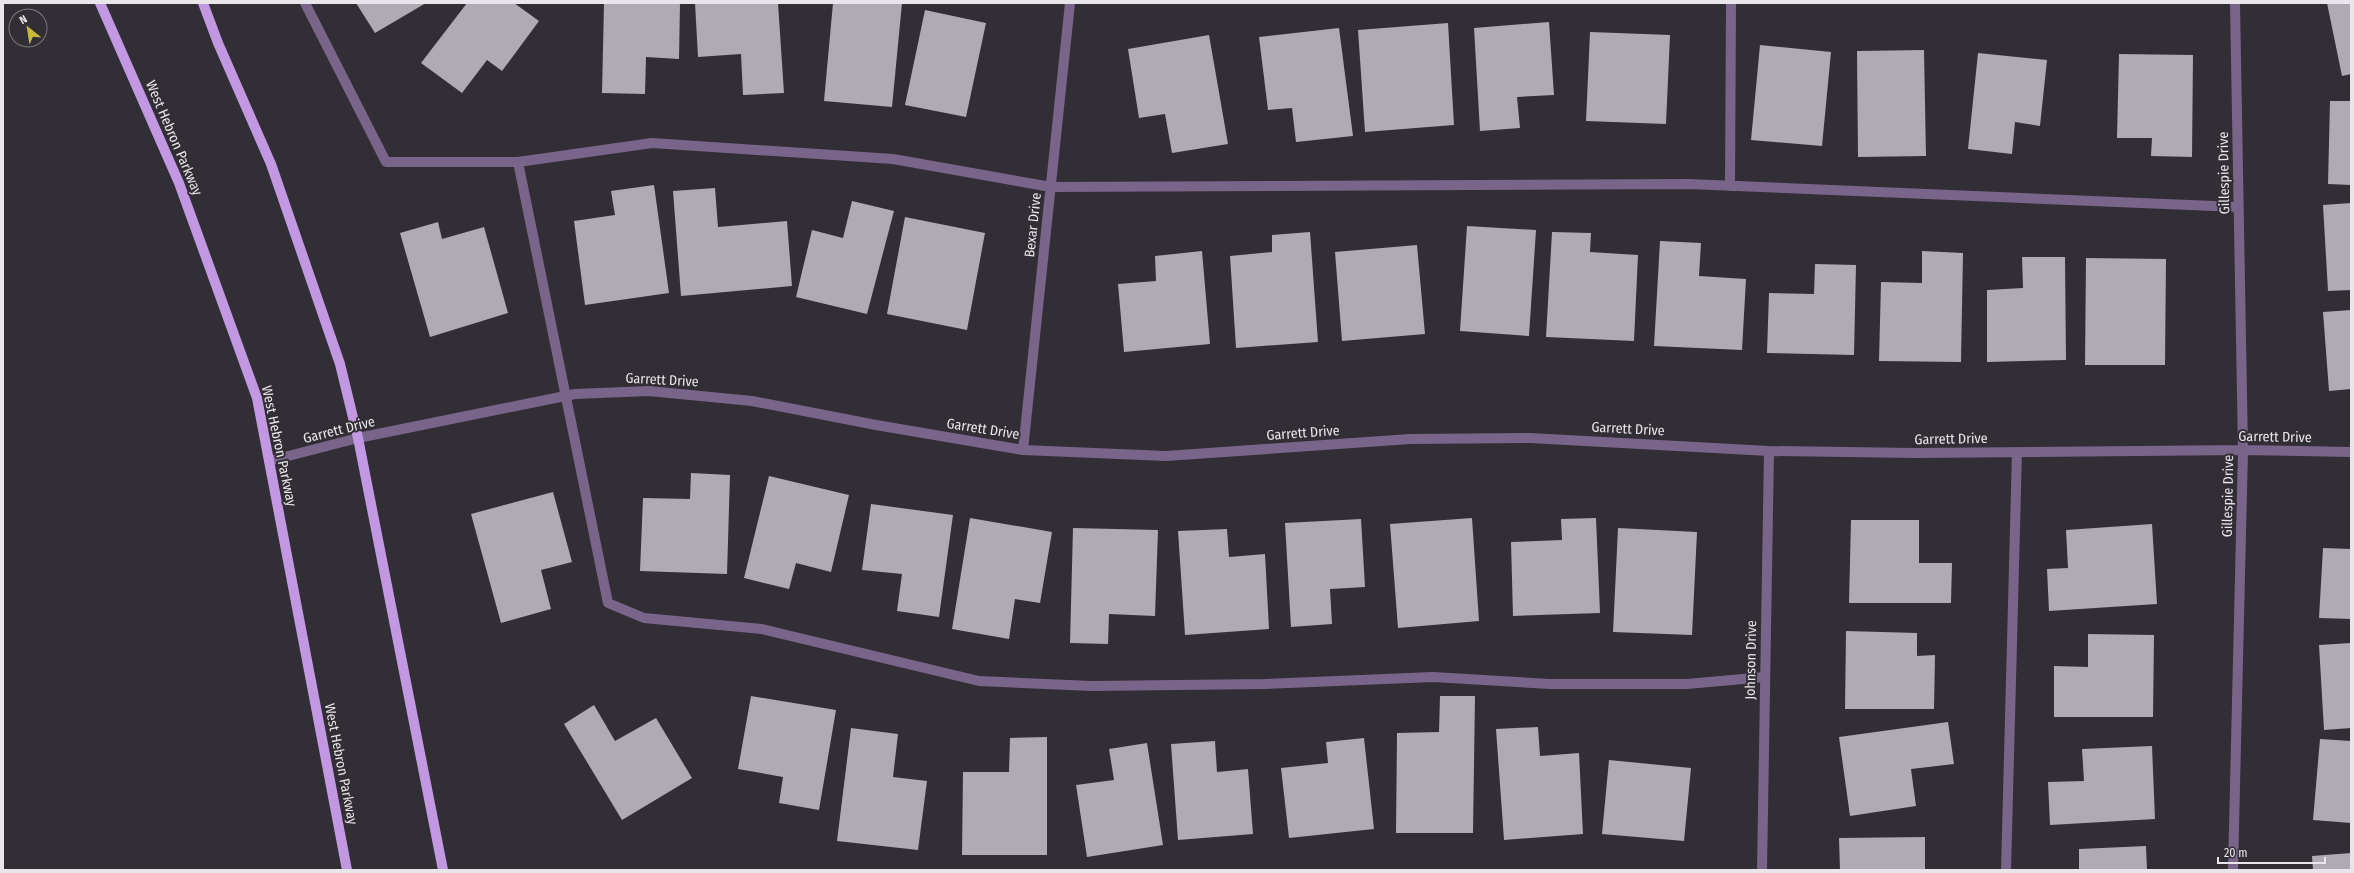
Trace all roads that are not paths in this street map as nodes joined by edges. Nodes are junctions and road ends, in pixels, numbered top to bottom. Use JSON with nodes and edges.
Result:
{"nodes":[{"id":1,"x":100,"y":3,"type":"edge"},
{"id":2,"x":203,"y":3,"type":"edge"},
{"id":3,"x":304,"y":3,"type":"edge"},
{"id":4,"x":1070,"y":3,"type":"edge"},
{"id":5,"x":1731,"y":3,"type":"edge"},
{"id":6,"x":2234,"y":3,"type":"edge"},
{"id":7,"x":518,"y":162,"type":"junction"},
{"id":8,"x":1730,"y":186,"type":"junction"},
{"id":9,"x":1051,"y":187,"type":"junction"},
{"id":10,"x":2238,"y":206,"type":"junction"},
{"id":11,"x":565,"y":396,"type":"junction"},
{"id":12,"x":358,"y":438,"type":"junction"},
{"id":13,"x":1023,"y":450,"type":"junction"},
{"id":14,"x":2243,"y":450,"type":"junction"},
{"id":15,"x":1769,"y":451,"type":"junction"},
{"id":16,"x":2017,"y":452,"type":"junction"},
{"id":17,"x":2351,"y":452,"type":"edge"},
{"id":18,"x":269,"y":461,"type":"junction"},
{"id":19,"x":1765,"y":677,"type":"junction"},
{"id":20,"x":347,"y":870,"type":"edge"},
{"id":21,"x":443,"y":870,"type":"edge"},
{"id":22,"x":1762,"y":870,"type":"edge"},
{"id":23,"x":2006,"y":870,"type":"edge"},
{"id":24,"x":2233,"y":870,"type":"edge"}],
"edges":[{"from":1,"to":18,"type":"main road","name":"West Hebron Parkway"},
{"from":2,"to":12,"type":"main road"},
{"from":3,"to":7,"type":"street"},
{"from":4,"to":9,"type":"street","name":"Bexar Drive"},
{"from":5,"to":8,"type":"street"},
{"from":6,"to":10,"type":"street","name":"Gillespie Drive"},
{"from":7,"to":9,"type":"street"},
{"from":7,"to":11,"type":"street"},
{"from":8,"to":9,"type":"street"},
{"from":8,"to":10,"type":"street"},
{"from":9,"to":13,"type":"street","name":"Bexar Drive"},
{"from":10,"to":14,"type":"street","name":"Gillespie Drive"},
{"from":11,"to":12,"type":"street","name":"Garrett Drive"},
{"from":11,"to":13,"type":"street","name":"Garrett Drive"},
{"from":11,"to":19,"type":"street"},
{"from":12,"to":18,"type":"street","name":"Garrett Drive"},
{"from":12,"to":21,"type":"main road"},
{"from":13,"to":15,"type":"street","name":"Garrett Drive"},
{"from":14,"to":16,"type":"street","name":"Garrett Drive"},
{"from":14,"to":17,"type":"street","name":"Garrett Drive"},
{"from":14,"to":24,"type":"street","name":"Gillespie Drive"},
{"from":15,"to":16,"type":"street","name":"Garrett Drive"},
{"from":15,"to":19,"type":"street","name":"Johnson Drive"},
{"from":16,"to":23,"type":"street"},
{"from":18,"to":20,"type":"main road","name":"West Hebron Parkway"},
{"from":19,"to":22,"type":"street","name":"Johnson Drive"}]}
